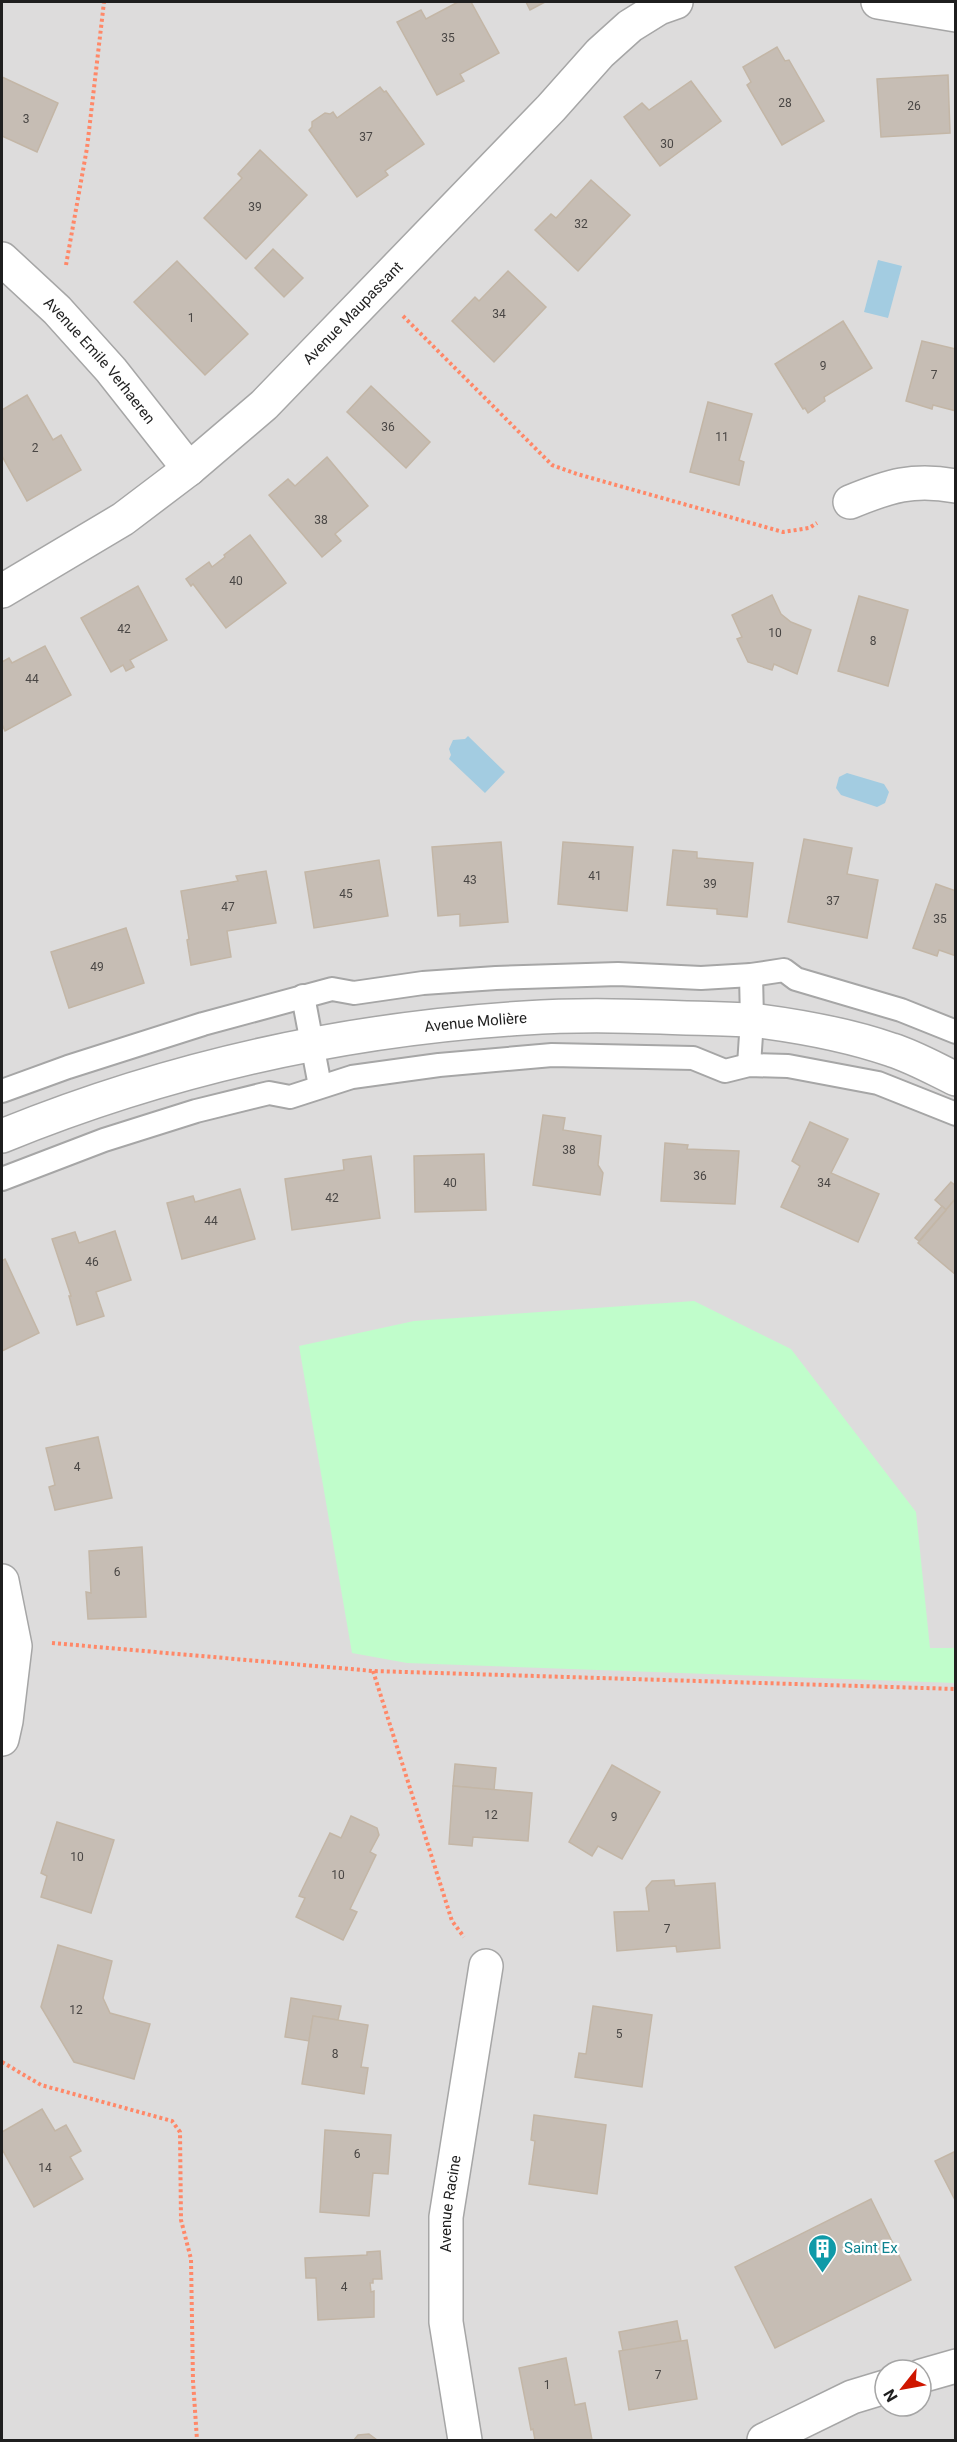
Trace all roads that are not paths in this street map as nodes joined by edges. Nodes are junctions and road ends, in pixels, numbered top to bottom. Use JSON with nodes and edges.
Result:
{"nodes":[{"id":1,"x":676,"y":2,"type":"edge"},
{"id":2,"x":878,"y":2,"type":"edge"},
{"id":3,"x":956,"y":15,"type":"edge"},
{"id":4,"x":2,"y":259,"type":"edge"},
{"id":5,"x":189,"y":469,"type":"junction"},
{"id":6,"x":956,"y":486,"type":"edge"},
{"id":7,"x":850,"y":502,"type":"road end"},
{"id":8,"x":2,"y":591,"type":"edge"},
{"id":9,"x":751,"y":975,"type":"junction"},
{"id":10,"x":303,"y":996,"type":"junction"},
{"id":11,"x":752,"y":1020,"type":"junction"},
{"id":12,"x":956,"y":1032,"type":"edge"},
{"id":13,"x":311,"y":1043,"type":"junction"},
{"id":14,"x":749,"y":1065,"type":"junction"},
{"id":15,"x":956,"y":1079,"type":"edge"},
{"id":16,"x":320,"y":1086,"type":"junction"},
{"id":17,"x":2,"y":1091,"type":"edge"},
{"id":18,"x":956,"y":1114,"type":"edge"},
{"id":19,"x":2,"y":1136,"type":"edge"},
{"id":20,"x":2,"y":1179,"type":"edge"},
{"id":21,"x":2,"y":1581,"type":"edge"},
{"id":22,"x":2,"y":1739,"type":"edge"},
{"id":23,"x":486,"y":1966,"type":"road end"},
{"id":24,"x":956,"y":2366,"type":"edge"},
{"id":25,"x":933,"y":2373,"type":"edge"},
{"id":26,"x":873,"y":2391,"type":"edge"},
{"id":27,"x":465,"y":2440,"type":"edge"},
{"id":28,"x":764,"y":2440,"type":"edge"}],
"edges":[{"from":1,"to":5,"type":"street","name":"Avenue Maupassant"},
{"from":2,"to":3,"type":"street"},
{"from":4,"to":5,"type":"street","name":"Avenue Emile Verhaeren"},
{"from":5,"to":8,"type":"street","name":"Avenue Maupassant"},
{"from":6,"to":7,"type":"street"},
{"from":9,"to":10,"type":"lane"},
{"from":9,"to":11,"type":"lane"},
{"from":9,"to":12,"type":"lane"},
{"from":10,"to":13,"type":"lane"},
{"from":10,"to":17,"type":"lane"},
{"from":11,"to":13,"type":"street","name":"Avenue Molière"},
{"from":11,"to":14,"type":"lane"},
{"from":11,"to":15,"type":"street","name":"Avenue Molière"},
{"from":13,"to":16,"type":"lane"},
{"from":13,"to":19,"type":"street","name":"Avenue Molière"},
{"from":14,"to":16,"type":"lane"},
{"from":14,"to":18,"type":"lane"},
{"from":16,"to":20,"type":"lane"},
{"from":21,"to":22,"type":"street"},
{"from":23,"to":27,"type":"street","name":"Avenue Racine"},
{"from":24,"to":25,"type":"street"},
{"from":26,"to":28,"type":"street"}]}
